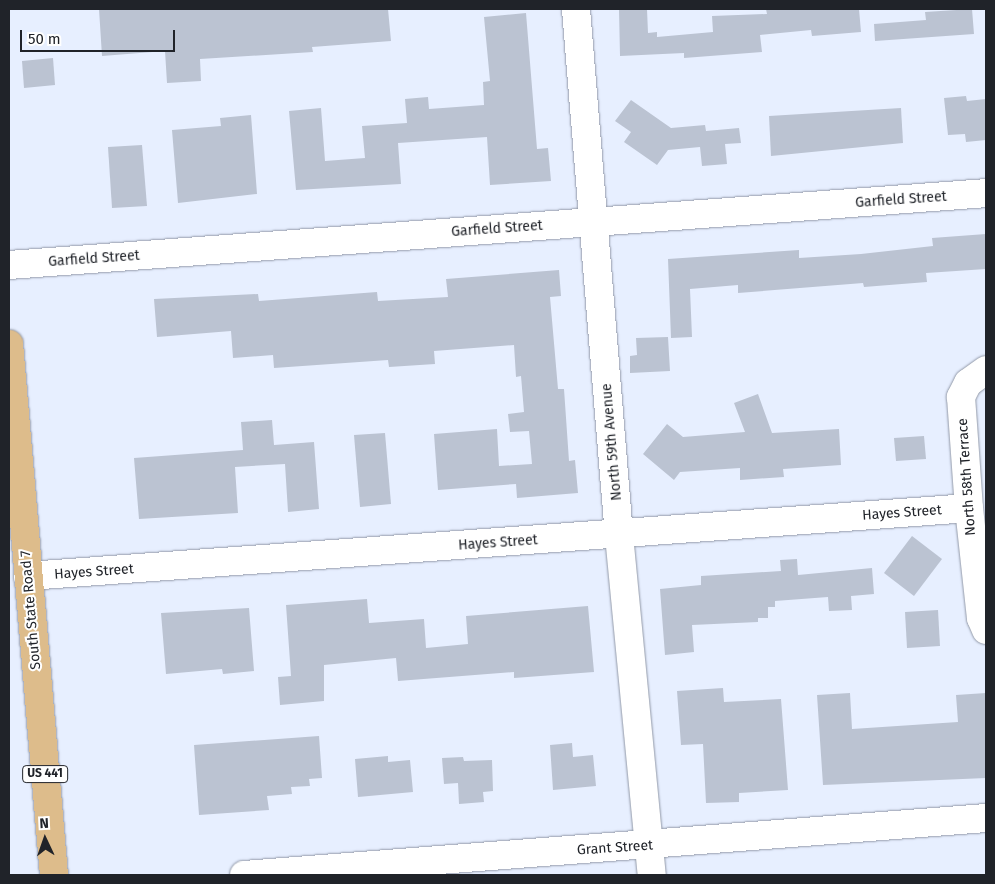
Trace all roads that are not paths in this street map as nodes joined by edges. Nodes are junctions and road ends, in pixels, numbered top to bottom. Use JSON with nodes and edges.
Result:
{"nodes":[{"id":1,"x":576,"y":9,"type":"edge"},
{"id":2,"x":986,"y":194,"type":"edge"},
{"id":3,"x":594,"y":222,"type":"junction"},
{"id":4,"x":9,"y":265,"type":"edge"},
{"id":5,"x":9,"y":344,"type":"edge"},
{"id":6,"x":977,"y":377,"type":"edge"},
{"id":7,"x":969,"y":508,"type":"junction"},
{"id":8,"x":619,"y":535,"type":"junction"},
{"id":9,"x":15,"y":580,"type":"edge"},
{"id":10,"x":986,"y":630,"type":"edge"},
{"id":11,"x":986,"y":818,"type":"edge"},
{"id":12,"x":649,"y":846,"type":"junction"},
{"id":13,"x":54,"y":875,"type":"edge"},
{"id":14,"x":244,"y":875,"type":"edge"},
{"id":15,"x":652,"y":875,"type":"edge"}],
"edges":[{"from":1,"to":3,"type":"street","name":"North 59th Avenue"},
{"from":2,"to":3,"type":"street","name":"Garfield Street"},
{"from":3,"to":4,"type":"street","name":"Garfield Street"},
{"from":3,"to":8,"type":"street","name":"North 59th Avenue"},
{"from":5,"to":9,"type":"main road","name":"South State Road 7","number":"US 441"},
{"from":6,"to":7,"type":"street","name":"North 58th Terrace"},
{"from":7,"to":8,"type":"street","name":"Hayes Street"},
{"from":7,"to":10,"type":"street","name":"North 58th Terrace"},
{"from":8,"to":9,"type":"street","name":"Hayes Street"},
{"from":8,"to":12,"type":"street","name":"North 59th Avenue"},
{"from":9,"to":13,"type":"main road","name":"South State Road 7","number":"US 441"},
{"from":11,"to":12,"type":"street","name":"Grant Street"},
{"from":12,"to":14,"type":"street","name":"Grant Street"},
{"from":12,"to":15,"type":"street","name":"North 59th Avenue"}]}
